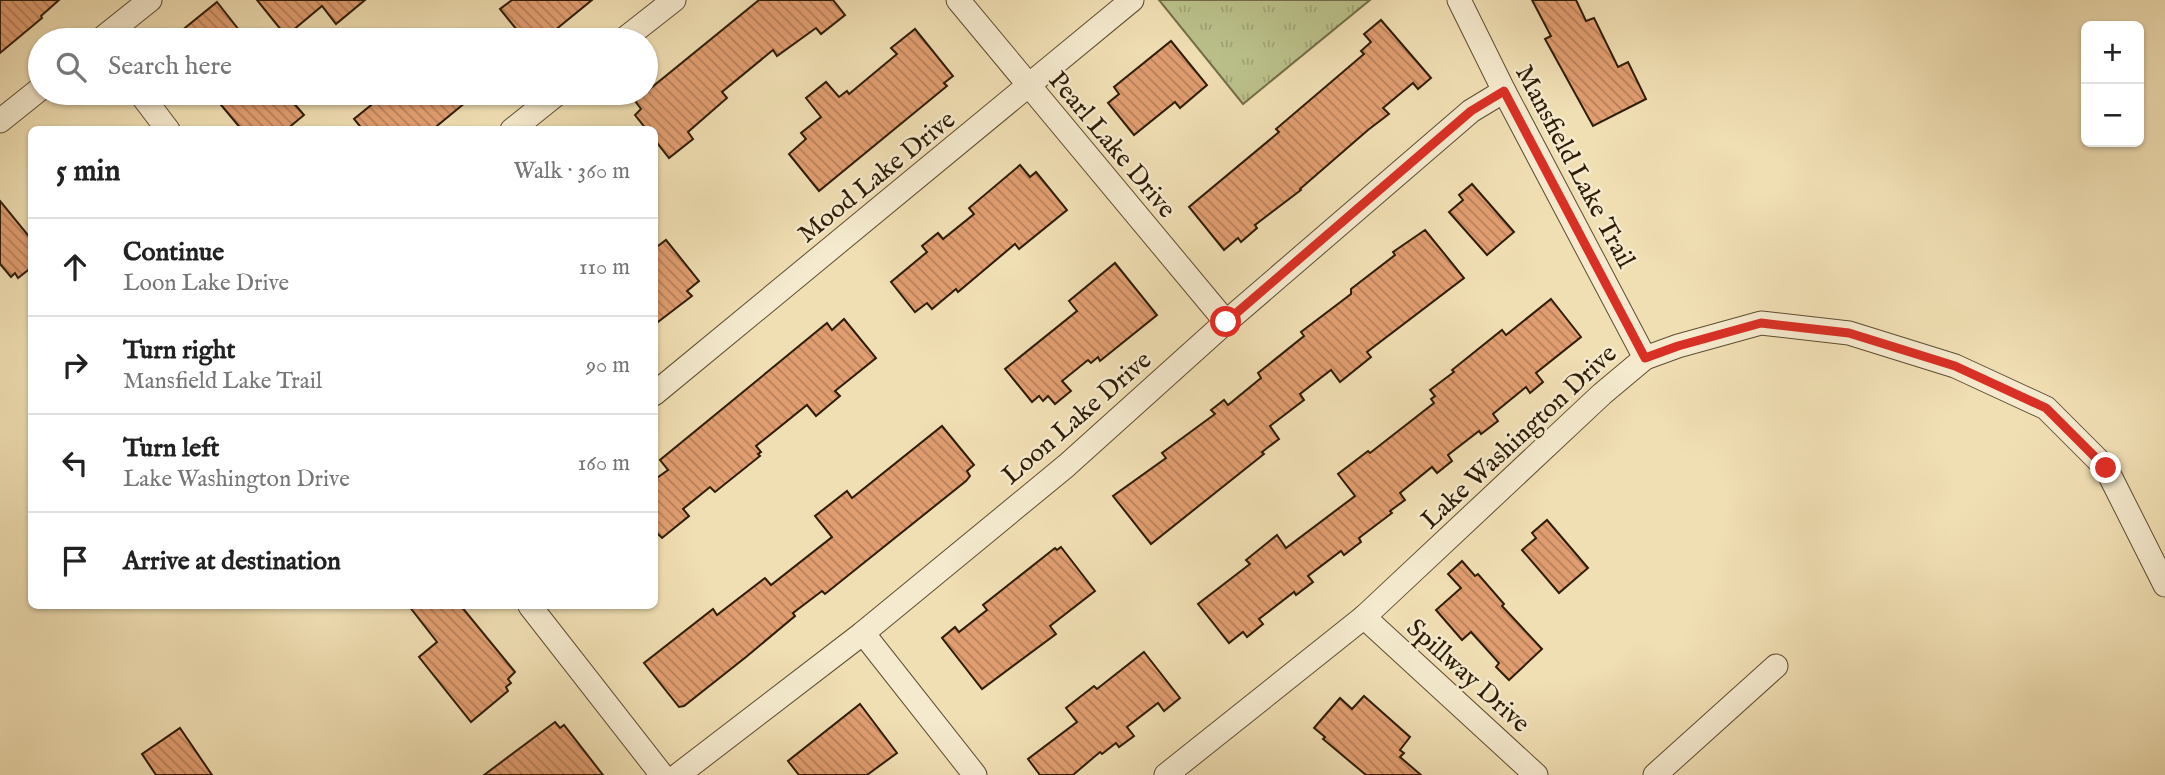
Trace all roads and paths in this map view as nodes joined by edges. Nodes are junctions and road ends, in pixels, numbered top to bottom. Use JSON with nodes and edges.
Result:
{"nodes":[{"id":1,"x":150,"y":0,"type":"edge"},
{"id":2,"x":674,"y":0,"type":"edge"},
{"id":3,"x":958,"y":0,"type":"edge"},
{"id":4,"x":1132,"y":0,"type":"edge"},
{"id":5,"x":1459,"y":0,"type":"edge"},
{"id":6,"x":115,"y":28,"type":"edge"},
{"id":7,"x":638,"y":28,"type":"edge"},
{"id":8,"x":1028,"y":87,"type":"junction"},
{"id":9,"x":1504,"y":91,"type":"junction"},
{"id":10,"x":28,"y":99,"type":"edge"},
{"id":11,"x":149,"y":105,"type":"edge"},
{"id":12,"x":543,"y":105,"type":"edge"},
{"id":13,"x":0,"y":121,"type":"edge"},
{"id":14,"x":165,"y":126,"type":"edge"},
{"id":15,"x":517,"y":126,"type":"edge"},
{"id":16,"x":1226,"y":322,"type":"junction"},
{"id":17,"x":1645,"y":358,"type":"junction"},
{"id":18,"x":658,"y":391,"type":"edge"},
{"id":19,"x":2165,"y":585,"type":"edge"},
{"id":20,"x":532,"y":609,"type":"edge"},
{"id":21,"x":1364,"y":617,"type":"junction"},
{"id":22,"x":863,"y":633,"type":"junction"},
{"id":23,"x":1776,"y":666,"type":"dead end"},
{"id":24,"x":662,"y":775,"type":"edge"},
{"id":25,"x":678,"y":775,"type":"edge"},
{"id":26,"x":975,"y":775,"type":"edge"},
{"id":27,"x":1166,"y":775,"type":"edge"},
{"id":28,"x":1536,"y":775,"type":"edge"},
{"id":29,"x":1655,"y":775,"type":"edge"}],
"edges":[{"from":1,"to":6,"type":"street"},
{"from":2,"to":7,"type":"street"},
{"from":3,"to":8,"type":"street","name":"Pearl Lake Drive"},
{"from":4,"to":8,"type":"street","name":"Mood Lake Drive"},
{"from":5,"to":9,"type":"street","name":"Mansfield Lake Trail"},
{"from":8,"to":16,"type":"street","name":"Pearl Lake Drive"},
{"from":8,"to":18,"type":"street","name":"Mood Lake Drive"},
{"from":9,"to":16,"type":"street","name":"Loon Lake Drive"},
{"from":9,"to":17,"type":"street","name":"Mansfield Lake Trail"},
{"from":10,"to":13,"type":"street"},
{"from":11,"to":14,"type":"street"},
{"from":12,"to":15,"type":"street"},
{"from":16,"to":22,"type":"street","name":"Loon Lake Drive"},
{"from":17,"to":19,"type":"street","name":"Lake Washington Drive"},
{"from":17,"to":21,"type":"street","name":"Lake Washington Drive"},
{"from":20,"to":24,"type":"street"},
{"from":21,"to":27,"type":"street","name":"Lake Washington Drive"},
{"from":21,"to":28,"type":"street","name":"Spillway Drive"},
{"from":22,"to":25,"type":"street","name":"Loon Lake Drive"},
{"from":22,"to":26,"type":"street"},
{"from":23,"to":29,"type":"street"}]}
